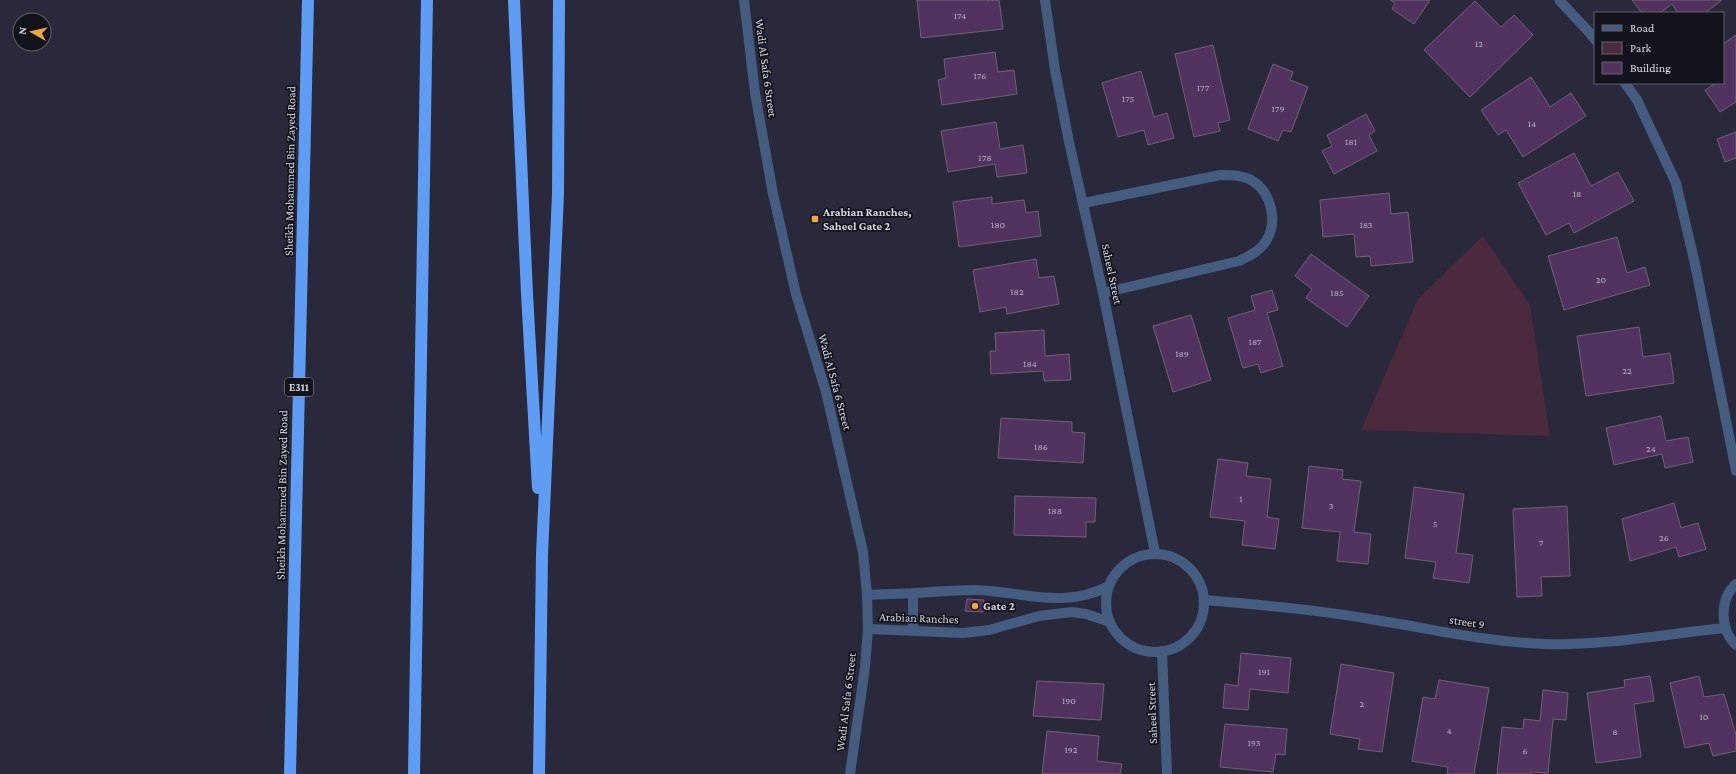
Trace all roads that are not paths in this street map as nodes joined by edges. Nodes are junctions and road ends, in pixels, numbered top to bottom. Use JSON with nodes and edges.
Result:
{"nodes":[{"id":1,"x":308,"y":0,"type":"edge"},
{"id":2,"x":427,"y":0,"type":"edge"},
{"id":3,"x":514,"y":0,"type":"edge"},
{"id":4,"x":560,"y":0,"type":"edge"},
{"id":5,"x":744,"y":0,"type":"edge"},
{"id":6,"x":1045,"y":0,"type":"edge"},
{"id":7,"x":1559,"y":0,"type":"edge"},
{"id":8,"x":1594,"y":39,"type":"edge"},
{"id":9,"x":1626,"y":84,"type":"edge"},
{"id":10,"x":1084,"y":203,"type":"junction"},
{"id":11,"x":1103,"y":293,"type":"junction"},
{"id":12,"x":1736,"y":471,"type":"edge"},
{"id":13,"x":1155,"y":553,"type":"junction"},
{"id":14,"x":542,"y":555,"type":"junction"},
{"id":15,"x":1736,"y":584,"type":"edge"},
{"id":16,"x":1109,"y":586,"type":"junction"},
{"id":17,"x":913,"y":593,"type":"junction"},
{"id":18,"x":867,"y":594,"type":"junction"},
{"id":19,"x":1038,"y":598,"type":"junction"},
{"id":20,"x":1204,"y":600,"type":"junction"},
{"id":21,"x":1039,"y":616,"type":"junction"},
{"id":22,"x":1110,"y":622,"type":"junction"},
{"id":23,"x":1725,"y":628,"type":"junction"},
{"id":24,"x":868,"y":629,"type":"junction"},
{"id":25,"x":913,"y":631,"type":"junction"},
{"id":26,"x":1736,"y":645,"type":"edge"},
{"id":27,"x":1162,"y":652,"type":"junction"},
{"id":28,"x":290,"y":774,"type":"edge"},
{"id":29,"x":414,"y":774,"type":"edge"},
{"id":30,"x":539,"y":774,"type":"edge"},
{"id":31,"x":850,"y":774,"type":"edge"},
{"id":32,"x":1167,"y":774,"type":"edge"}],
"edges":[{"from":1,"to":28,"type":"highway","name":"Sheikh Mohammed Bin Zayed Road","number":"E311"},
{"from":2,"to":29,"type":"highway"},
{"from":3,"to":14,"type":"highway"},
{"from":4,"to":14,"type":"highway"},
{"from":5,"to":18,"type":"street","name":"Wadi Al Safa 6 Street"},
{"from":6,"to":10,"type":"street","name":"Saheel Street"},
{"from":7,"to":8,"type":"street"},
{"from":9,"to":12,"type":"street"},
{"from":10,"to":11,"type":"street","name":"Saheel Street"},
{"from":10,"to":11,"type":"street"},
{"from":11,"to":13,"type":"street","name":"Saheel Street"},
{"from":13,"to":16,"type":"street"},
{"from":13,"to":20,"type":"street"},
{"from":14,"to":30,"type":"highway"},
{"from":15,"to":23,"type":"street"},
{"from":16,"to":19,"type":"street","name":"Arabian Ranches"},
{"from":16,"to":22,"type":"street"},
{"from":17,"to":18,"type":"street","name":"Arabian Ranches"},
{"from":17,"to":19,"type":"street","name":"Arabian Ranches"},
{"from":17,"to":25,"type":"street"},
{"from":18,"to":24,"type":"street","name":"Wadi Al Safa 6 Street"},
{"from":19,"to":21,"type":"street"},
{"from":20,"to":23,"type":"street","name":"street 9"},
{"from":20,"to":27,"type":"street"},
{"from":21,"to":22,"type":"street","name":"Arabian Ranches"},
{"from":21,"to":25,"type":"street","name":"Arabian Ranches"},
{"from":22,"to":27,"type":"street"},
{"from":23,"to":26,"type":"street"},
{"from":24,"to":25,"type":"street","name":"Arabian Ranches"},
{"from":24,"to":31,"type":"street","name":"Wadi Al Safa 6 Street"},
{"from":27,"to":32,"type":"street","name":"Saheel Street"}]}
